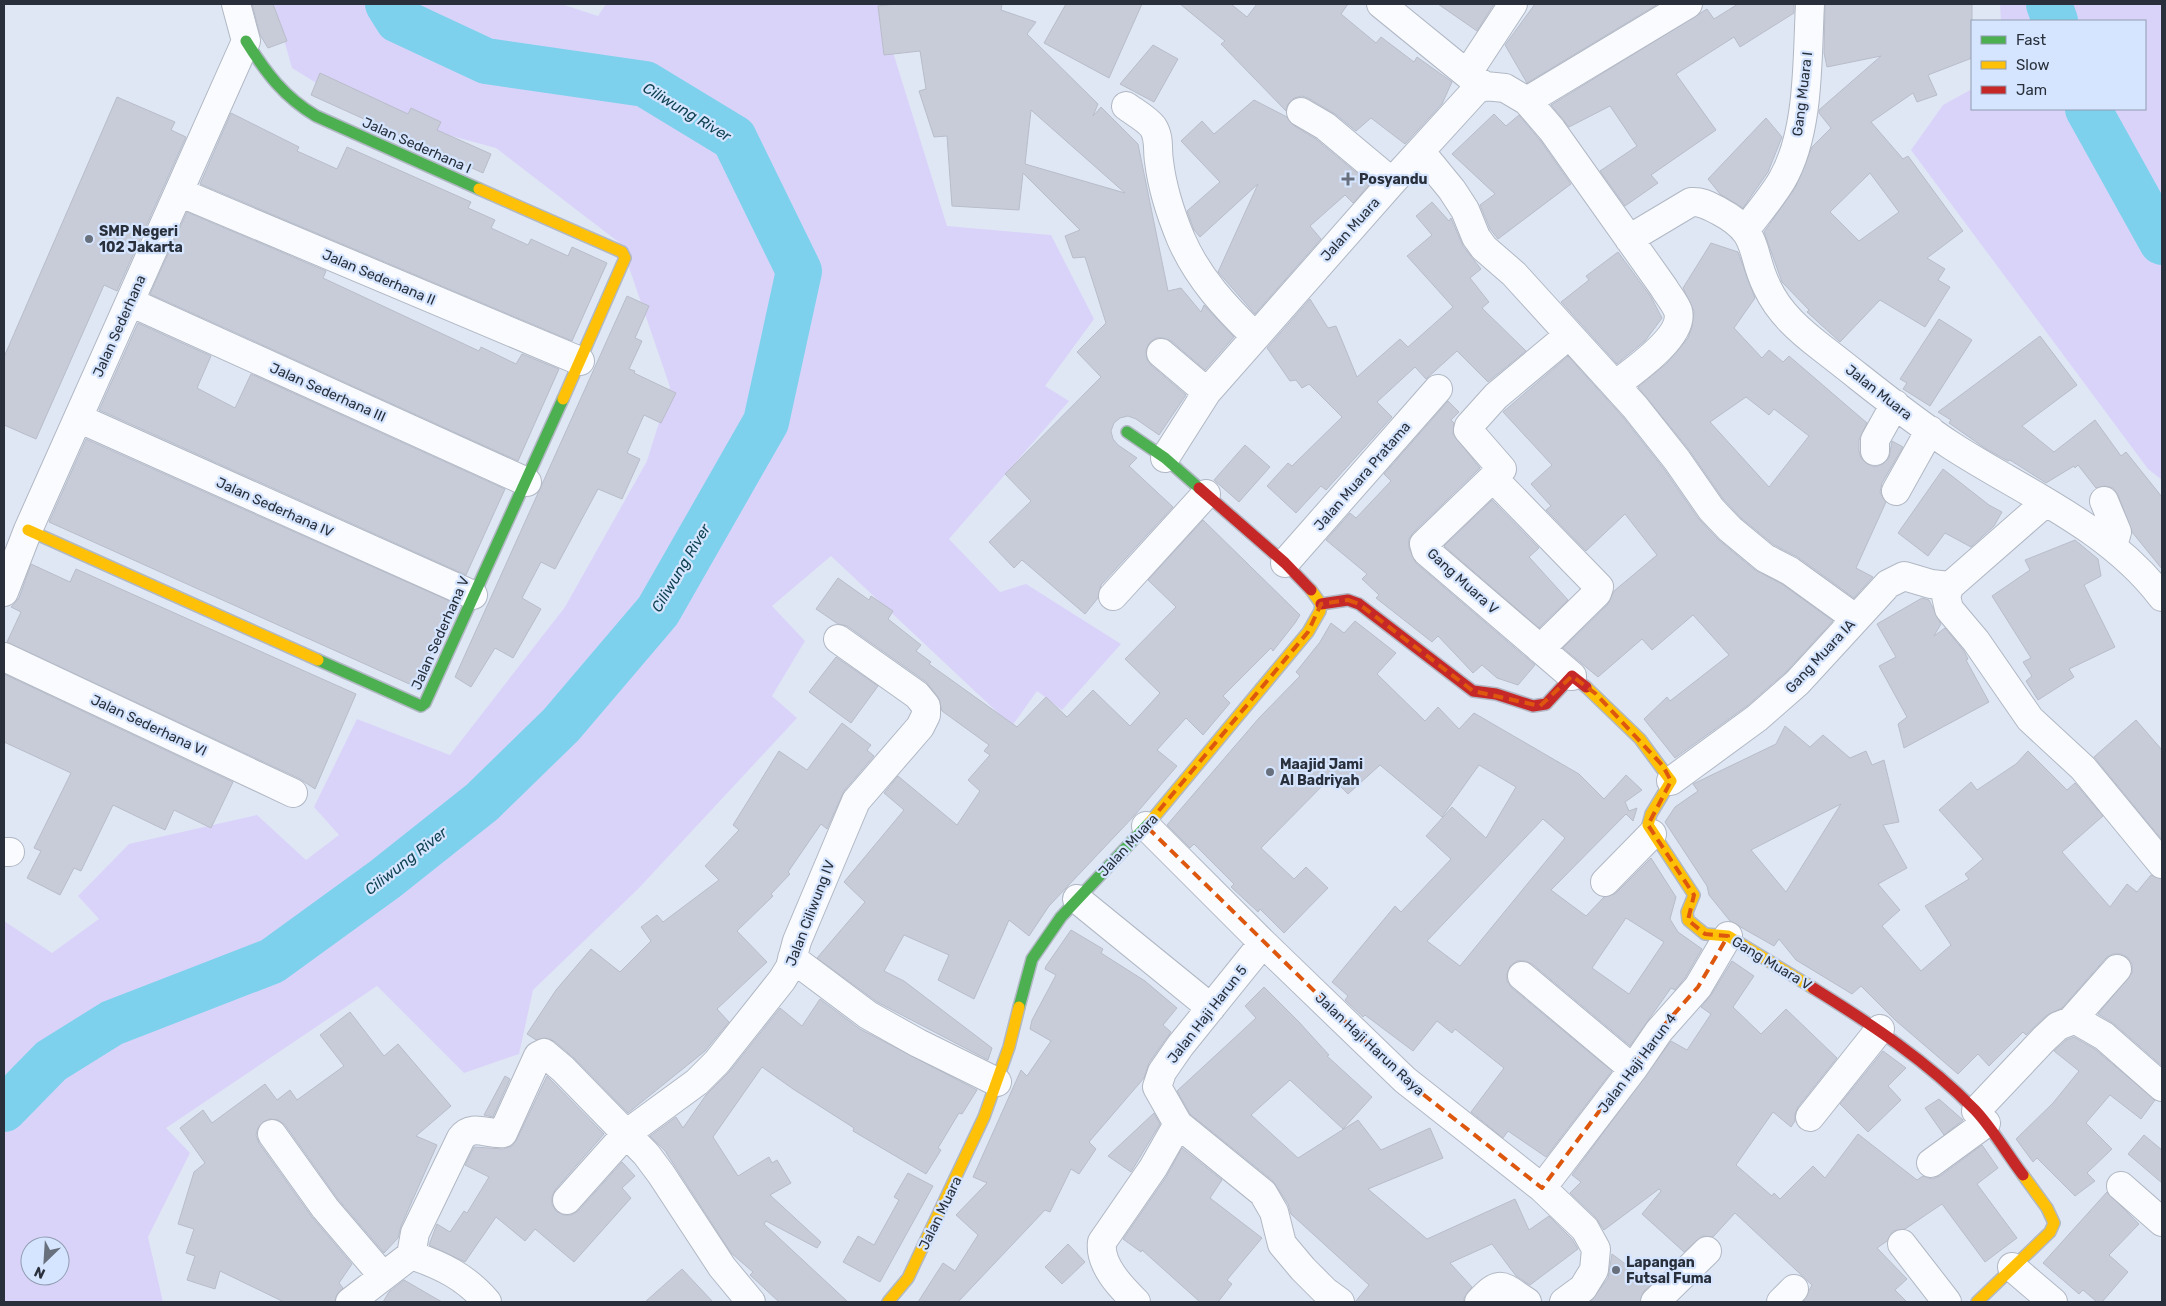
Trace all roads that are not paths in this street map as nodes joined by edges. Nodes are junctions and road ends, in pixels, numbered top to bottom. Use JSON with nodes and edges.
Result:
{"nodes":[{"id":1,"x":236,"y":4,"type":"edge"},
{"id":2,"x":1381,"y":4,"type":"edge"},
{"id":3,"x":1513,"y":4,"type":"edge"},
{"id":4,"x":1688,"y":4,"type":"edge"},
{"id":5,"x":1810,"y":4,"type":"edge"},
{"id":6,"x":246,"y":41,"type":"junction"},
{"id":7,"x":1476,"y":80,"type":"junction"},
{"id":8,"x":1527,"y":101,"type":"junction"},
{"id":9,"x":1126,"y":106,"type":"dead end"},
{"id":10,"x":1301,"y":112,"type":"dead end"},
{"id":11,"x":1421,"y":152,"type":"junction"},
{"id":12,"x":1392,"y":182,"type":"junction"},
{"id":13,"x":178,"y":192,"type":"junction"},
{"id":14,"x":1746,"y":229,"type":"junction"},
{"id":15,"x":1629,"y":239,"type":"junction"},
{"id":16,"x":603,"y":244,"type":"joint"},
{"id":17,"x":130,"y":302,"type":"junction"},
{"id":18,"x":1569,"y":335,"type":"junction"},
{"id":19,"x":1254,"y":336,"type":"junction"},
{"id":20,"x":1161,"y":353,"type":"dead end"},
{"id":21,"x":580,"y":361,"type":"junction"},
{"id":22,"x":1615,"y":385,"type":"junction"},
{"id":23,"x":1438,"y":390,"type":"dead end"},
{"id":24,"x":1208,"y":392,"type":"junction"},
{"id":25,"x":1895,"y":404,"type":"junction"},
{"id":26,"x":78,"y":418,"type":"junction"},
{"id":27,"x":1930,"y":430,"type":"junction"},
{"id":28,"x":1128,"y":432,"type":"dead end"},
{"id":29,"x":1875,"y":451,"type":"dead end"},
{"id":30,"x":1165,"y":458,"type":"junction"},
{"id":31,"x":1493,"y":478,"type":"junction"},
{"id":32,"x":527,"y":482,"type":"junction"},
{"id":33,"x":1896,"y":491,"type":"dead end"},
{"id":34,"x":1206,"y":494,"type":"junction"},
{"id":35,"x":2104,"y":501,"type":"dead end"},
{"id":36,"x":2046,"y":502,"type":"junction"},
{"id":37,"x":28,"y":530,"type":"junction"},
{"id":38,"x":2113,"y":546,"type":"junction"},
{"id":39,"x":1285,"y":564,"type":"junction"},
{"id":40,"x":1950,"y":586,"type":"junction"},
{"id":41,"x":4,"y":592,"type":"edge"},
{"id":42,"x":473,"y":595,"type":"junction"},
{"id":43,"x":1113,"y":596,"type":"dead end"},
{"id":44,"x":2162,"y":596,"type":"edge"},
{"id":45,"x":1321,"y":604,"type":"junction"},
{"id":46,"x":1855,"y":618,"type":"junction"},
{"id":47,"x":838,"y":639,"type":"dead end"},
{"id":48,"x":1540,"y":649,"type":"junction"},
{"id":49,"x":4,"y":657,"type":"edge"},
{"id":50,"x":1572,"y":676,"type":"junction"},
{"id":51,"x":1671,"y":781,"type":"junction"},
{"id":52,"x":293,"y":793,"type":"dead end"},
{"id":53,"x":1146,"y":826,"type":"junction"},
{"id":54,"x":1652,"y":834,"type":"junction"},
{"id":55,"x":2162,"y":864,"type":"edge"},
{"id":56,"x":1605,"y":882,"type":"dead end"},
{"id":57,"x":1078,"y":899,"type":"junction"},
{"id":58,"x":1728,"y":936,"type":"junction"},
{"id":59,"x":1263,"y":943,"type":"junction"},
{"id":60,"x":792,"y":958,"type":"junction"},
{"id":61,"x":2118,"y":969,"type":"dead end"},
{"id":62,"x":1522,"y":976,"type":"dead end"},
{"id":63,"x":1211,"y":1008,"type":"junction"},
{"id":64,"x":2072,"y":1021,"type":"junction"},
{"id":65,"x":1880,"y":1029,"type":"junction"},
{"id":66,"x":1633,"y":1069,"type":"junction"},
{"id":67,"x":997,"y":1082,"type":"junction"},
{"id":68,"x":2162,"y":1088,"type":"edge"},
{"id":69,"x":1810,"y":1117,"type":"dead end"},
{"id":70,"x":1981,"y":1117,"type":"junction"},
{"id":71,"x":1178,"y":1124,"type":"junction"},
{"id":72,"x":272,"y":1134,"type":"dead end"},
{"id":73,"x":626,"y":1134,"type":"junction"},
{"id":74,"x":1931,"y":1163,"type":"dead end"},
{"id":75,"x":2121,"y":1186,"type":"dead end"},
{"id":76,"x":1542,"y":1188,"type":"junction"},
{"id":77,"x":567,"y":1200,"type":"dead end"},
{"id":78,"x":2162,"y":1222,"type":"edge"},
{"id":79,"x":1902,"y":1244,"type":"dead end"},
{"id":80,"x":1707,"y":1251,"type":"dead end"},
{"id":81,"x":411,"y":1254,"type":"junction"},
{"id":82,"x":2012,"y":1266,"type":"junction"},
{"id":83,"x":383,"y":1276,"type":"junction"},
{"id":84,"x":1327,"y":1299,"type":"edge"},
{"id":85,"x":350,"y":1302,"type":"edge"},
{"id":86,"x":486,"y":1302,"type":"edge"},
{"id":87,"x":751,"y":1302,"type":"edge"},
{"id":88,"x":888,"y":1302,"type":"edge"},
{"id":89,"x":1136,"y":1302,"type":"edge"},
{"id":90,"x":1479,"y":1302,"type":"edge"},
{"id":91,"x":1527,"y":1302,"type":"edge"},
{"id":92,"x":1564,"y":1302,"type":"edge"},
{"id":93,"x":1655,"y":1302,"type":"edge"},
{"id":94,"x":1947,"y":1302,"type":"edge"},
{"id":95,"x":1977,"y":1302,"type":"edge"},
{"id":96,"x":2052,"y":1302,"type":"edge"}],
"edges":[{"from":1,"to":6,"type":"street"},
{"from":2,"to":7,"type":"street"},
{"from":3,"to":7,"type":"street","name":"Jalan Muara"},
{"from":4,"to":8,"type":"street"},
{"from":5,"to":14,"type":"street","name":"Gang Muara I"},
{"from":6,"to":13,"type":"street","name":"Jalan Sederhana"},
{"from":6,"to":16,"type":"street","name":"Jalan Sederhana I"},
{"from":7,"to":8,"type":"street"},
{"from":7,"to":11,"type":"street","name":"Jalan Muara"},
{"from":8,"to":15,"type":"street"},
{"from":9,"to":19,"type":"street"},
{"from":10,"to":12,"type":"street"},
{"from":11,"to":12,"type":"street","name":"Jalan Muara"},
{"from":11,"to":18,"type":"street"},
{"from":12,"to":19,"type":"street","name":"Jalan Muara"},
{"from":13,"to":17,"type":"street","name":"Jalan Sederhana"},
{"from":13,"to":21,"type":"street","name":"Jalan Sederhana II"},
{"from":14,"to":15,"type":"street"},
{"from":14,"to":25,"type":"street","name":"Jalan Muara"},
{"from":15,"to":22,"type":"street"},
{"from":16,"to":21,"type":"street","name":"Jalan Sederhana V"},
{"from":17,"to":26,"type":"street","name":"Jalan Sederhana"},
{"from":17,"to":32,"type":"street","name":"Jalan Sederhana III"},
{"from":18,"to":22,"type":"street"},
{"from":18,"to":31,"type":"street"},
{"from":19,"to":24,"type":"street","name":"Jalan Muara"},
{"from":20,"to":24,"type":"street"},
{"from":21,"to":32,"type":"street","name":"Jalan Sederhana V"},
{"from":22,"to":46,"type":"street"},
{"from":23,"to":39,"type":"street","name":"Jalan Muara Pratama"},
{"from":24,"to":30,"type":"street","name":"Jalan Muara"},
{"from":25,"to":27,"type":"street","name":"Jalan Muara"},
{"from":25,"to":29,"type":"street"},
{"from":26,"to":37,"type":"street","name":"Jalan Sederhana"},
{"from":26,"to":42,"type":"street","name":"Jalan Sederhana IV"},
{"from":27,"to":33,"type":"street"},
{"from":27,"to":36,"type":"street","name":"Jalan Muara"},
{"from":28,"to":30,"type":"street"},
{"from":30,"to":34,"type":"street"},
{"from":31,"to":48,"type":"street"},
{"from":31,"to":48,"type":"street","name":"Gang Muara V"},
{"from":32,"to":42,"type":"street","name":"Jalan Sederhana V"},
{"from":34,"to":39,"type":"street"},
{"from":34,"to":43,"type":"street"},
{"from":35,"to":38,"type":"street"},
{"from":36,"to":38,"type":"street","name":"Jalan Muara"},
{"from":36,"to":40,"type":"street"},
{"from":37,"to":41,"type":"street","name":"Jalan Sederhana"},
{"from":37,"to":42,"type":"street","name":"Jalan Sederhana V"},
{"from":38,"to":44,"type":"street","name":"Jalan Muara"},
{"from":39,"to":45,"type":"street"},
{"from":40,"to":46,"type":"street","name":"Gang Muara IA"},
{"from":40,"to":55,"type":"street"},
{"from":45,"to":50,"type":"street"},
{"from":45,"to":53,"type":"street","name":"Jalan Muara"},
{"from":46,"to":51,"type":"street","name":"Gang Muara IA"},
{"from":47,"to":60,"type":"street","name":"Jalan Ciliwung IV"},
{"from":48,"to":50,"type":"street","name":"Gang Muara V"},
{"from":49,"to":52,"type":"street","name":"Jalan Sederhana VI"},
{"from":50,"to":51,"type":"street","name":"Gang Muara V"},
{"from":51,"to":54,"type":"street"},
{"from":53,"to":57,"type":"street","name":"Jalan Muara"},
{"from":53,"to":59,"type":"street","name":"Jalan Haji Harun Raya"},
{"from":54,"to":56,"type":"street"},
{"from":54,"to":58,"type":"street","name":"Gang Muara V"},
{"from":57,"to":63,"type":"street"},
{"from":57,"to":67,"type":"street","name":"Jalan Muara"},
{"from":58,"to":65,"type":"street","name":"Gang Muara V"},
{"from":58,"to":66,"type":"street","name":"Jalan Haji Harun 4"},
{"from":59,"to":63,"type":"street","name":"Jalan Haji Harun 5"},
{"from":59,"to":76,"type":"street","name":"Jalan Haji Harun Raya"},
{"from":60,"to":67,"type":"street"},
{"from":60,"to":73,"type":"street","name":"Jalan Ciliwung IV"},
{"from":61,"to":64,"type":"street"},
{"from":62,"to":66,"type":"street"},
{"from":63,"to":71,"type":"street","name":"Jalan Haji Harun 5"},
{"from":64,"to":68,"type":"street"},
{"from":64,"to":70,"type":"street"},
{"from":65,"to":69,"type":"street"},
{"from":65,"to":70,"type":"street","name":"Gang Muara V"},
{"from":66,"to":76,"type":"street","name":"Jalan Haji Harun 4"},
{"from":67,"to":88,"type":"street","name":"Jalan Muara"},
{"from":70,"to":74,"type":"street"},
{"from":70,"to":82,"type":"street","name":"Gang Muara V"},
{"from":71,"to":84,"type":"street","name":"Jalan Haji Harun 5"},
{"from":71,"to":89,"type":"street"},
{"from":72,"to":83,"type":"street"},
{"from":73,"to":77,"type":"street","name":"Jalan Ciliwung IV"},
{"from":73,"to":81,"type":"street"},
{"from":73,"to":87,"type":"street"},
{"from":75,"to":78,"type":"street"},
{"from":76,"to":92,"type":"street","name":"Jalan Haji Harun Raya"},
{"from":79,"to":94,"type":"street"},
{"from":80,"to":93,"type":"street"},
{"from":81,"to":83,"type":"street"},
{"from":81,"to":86,"type":"street"},
{"from":82,"to":95,"type":"street"},
{"from":82,"to":96,"type":"street"},
{"from":83,"to":85,"type":"street"},
{"from":90,"to":91,"type":"street"}]}
